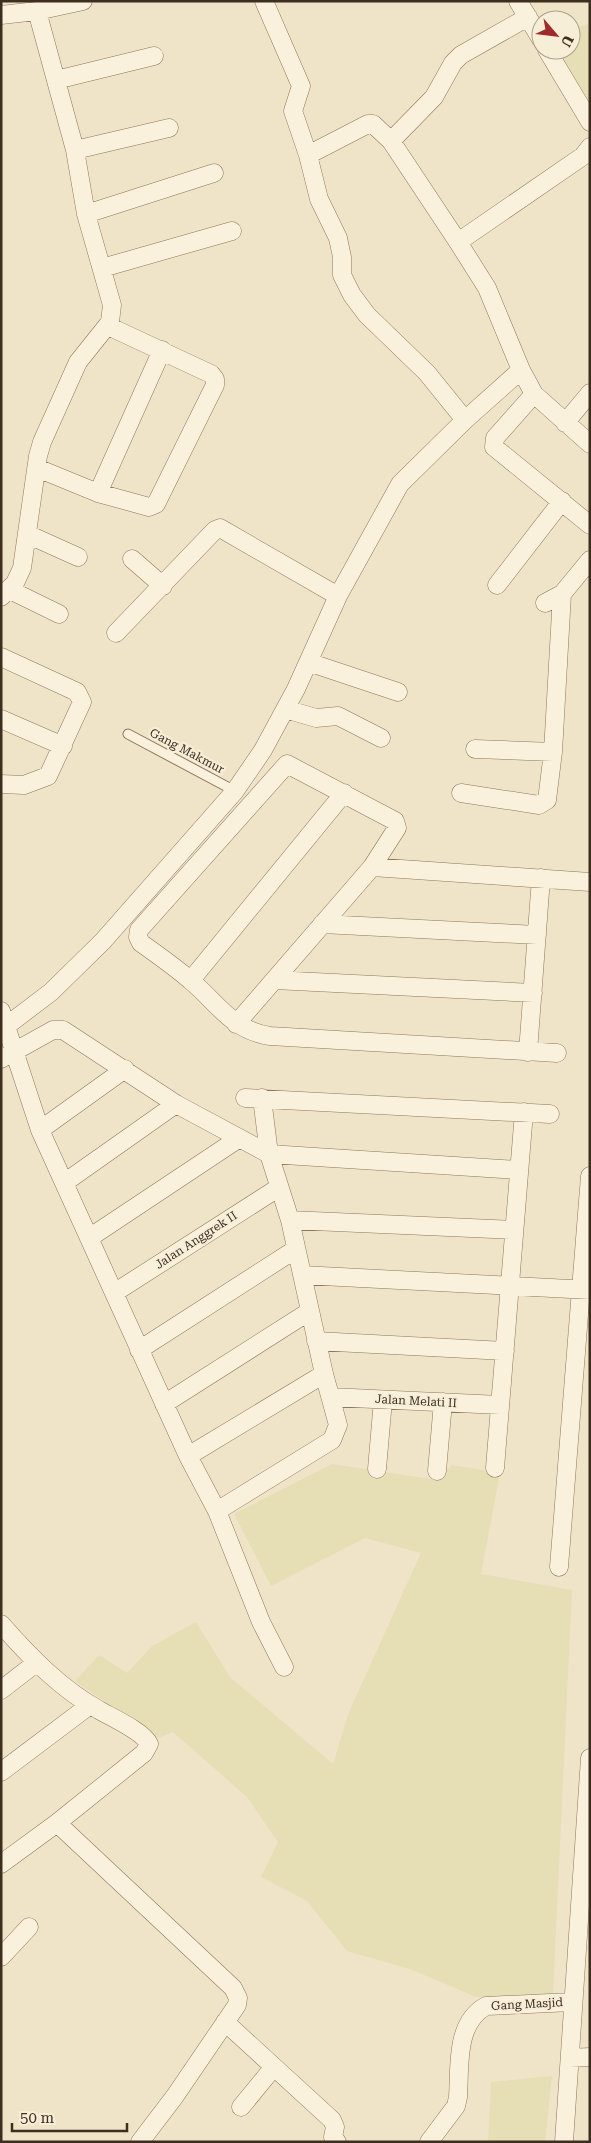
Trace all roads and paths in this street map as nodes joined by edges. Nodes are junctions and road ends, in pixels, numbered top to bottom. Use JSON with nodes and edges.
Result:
{"nodes":[{"id":1,"x":82,"y":1,"type":"edge"},
{"id":2,"x":264,"y":1,"type":"edge"},
{"id":3,"x":518,"y":1,"type":"edge"},
{"id":4,"x":37,"y":11,"type":"junction"},
{"id":5,"x":1,"y":15,"type":"edge"},
{"id":6,"x":528,"y":17,"type":"junction"},
{"id":7,"x":531,"y":22,"type":"edge"},
{"id":8,"x":154,"y":56,"type":"dead end"},
{"id":9,"x":553,"y":60,"type":"edge"},
{"id":10,"x":56,"y":80,"type":"junction"},
{"id":11,"x":590,"y":122,"type":"edge"},
{"id":12,"x":169,"y":128,"type":"dead end"},
{"id":13,"x":391,"y":141,"type":"junction"},
{"id":14,"x":590,"y":147,"type":"edge"},
{"id":15,"x":76,"y":150,"type":"junction"},
{"id":16,"x":308,"y":155,"type":"junction"},
{"id":17,"x":214,"y":173,"type":"dead end"},
{"id":18,"x":86,"y":214,"type":"junction"},
{"id":19,"x":232,"y":231,"type":"dead end"},
{"id":20,"x":458,"y":242,"type":"junction"},
{"id":21,"x":102,"y":268,"type":"junction"},
{"id":22,"x":108,"y":326,"type":"junction"},
{"id":23,"x":162,"y":350,"type":"junction"},
{"id":24,"x":521,"y":370,"type":"junction"},
{"id":25,"x":590,"y":393,"type":"edge"},
{"id":26,"x":534,"y":394,"type":"junction"},
{"id":27,"x":584,"y":412,"type":"edge"},
{"id":28,"x":465,"y":420,"type":"junction"},
{"id":29,"x":564,"y":423,"type":"junction"},
{"id":30,"x":590,"y":444,"type":"edge"},
{"id":31,"x":36,"y":468,"type":"junction"},
{"id":32,"x":98,"y":493,"type":"junction"},
{"id":33,"x":562,"y":501,"type":"junction"},
{"id":34,"x":590,"y":525,"type":"edge"},
{"id":35,"x":27,"y":534,"type":"junction"},
{"id":36,"x":78,"y":557,"type":"dead end"},
{"id":37,"x":132,"y":559,"type":"dead end"},
{"id":38,"x":590,"y":560,"type":"edge"},
{"id":39,"x":497,"y":585,"type":"dead end"},
{"id":40,"x":164,"y":586,"type":"junction"},
{"id":41,"x":6,"y":594,"type":"edge"},
{"id":42,"x":562,"y":594,"type":"junction"},
{"id":43,"x":338,"y":596,"type":"junction"},
{"id":44,"x":544,"y":603,"type":"dead end"},
{"id":45,"x":59,"y":614,"type":"dead end"},
{"id":46,"x":116,"y":633,"type":"dead end"},
{"id":47,"x":1,"y":656,"type":"edge"},
{"id":48,"x":308,"y":662,"type":"junction"},
{"id":49,"x":398,"y":692,"type":"dead end"},
{"id":50,"x":285,"y":709,"type":"junction"},
{"id":51,"x":1,"y":719,"type":"edge"},
{"id":52,"x":128,"y":734,"type":"dead end"},
{"id":53,"x":381,"y":738,"type":"dead end"},
{"id":54,"x":63,"y":746,"type":"junction"},
{"id":55,"x":475,"y":749,"type":"dead end"},
{"id":56,"x":553,"y":752,"type":"junction"},
{"id":57,"x":1,"y":784,"type":"edge"},
{"id":58,"x":235,"y":791,"type":"junction"},
{"id":59,"x":344,"y":793,"type":"junction"},
{"id":60,"x":461,"y":793,"type":"dead end"},
{"id":61,"x":372,"y":867,"type":"junction"},
{"id":62,"x":542,"y":878,"type":"junction"},
{"id":63,"x":590,"y":882,"type":"edge"},
{"id":64,"x":322,"y":924,"type":"junction"},
{"id":65,"x":537,"y":935,"type":"junction"},
{"id":66,"x":191,"y":980,"type":"junction"},
{"id":67,"x":274,"y":980,"type":"junction"},
{"id":68,"x":533,"y":993,"type":"junction"},
{"id":69,"x":3,"y":1022,"type":"edge"},
{"id":70,"x":236,"y":1024,"type":"junction"},
{"id":71,"x":528,"y":1052,"type":"junction"},
{"id":72,"x":557,"y":1053,"type":"dead end"},
{"id":73,"x":8,"y":1056,"type":"edge"},
{"id":74,"x":125,"y":1069,"type":"junction"},
{"id":75,"x":176,"y":1104,"type":"junction"},
{"id":76,"x":524,"y":1112,"type":"junction"},
{"id":77,"x":550,"y":1114,"type":"dead end"},
{"id":78,"x":40,"y":1130,"type":"junction"},
{"id":79,"x":238,"y":1139,"type":"junction"},
{"id":80,"x":269,"y":1154,"type":"junction"},
{"id":81,"x":519,"y":1170,"type":"junction"},
{"id":82,"x":590,"y":1176,"type":"edge"},
{"id":83,"x":64,"y":1183,"type":"junction"},
{"id":84,"x":278,"y":1188,"type":"junction"},
{"id":85,"x":290,"y":1220,"type":"junction"},
{"id":86,"x":514,"y":1230,"type":"junction"},
{"id":87,"x":89,"y":1238,"type":"junction"},
{"id":88,"x":296,"y":1249,"type":"junction"},
{"id":89,"x":302,"y":1275,"type":"junction"},
{"id":90,"x":510,"y":1286,"type":"junction"},
{"id":91,"x":586,"y":1290,"type":"edge"},
{"id":92,"x":114,"y":1293,"type":"junction"},
{"id":93,"x":310,"y":1311,"type":"junction"},
{"id":94,"x":316,"y":1341,"type":"junction"},
{"id":95,"x":139,"y":1350,"type":"junction"},
{"id":96,"x":505,"y":1351,"type":"junction"},
{"id":97,"x":324,"y":1374,"type":"junction"},
{"id":98,"x":331,"y":1397,"type":"junction"},
{"id":99,"x":383,"y":1400,"type":"junction"},
{"id":100,"x":443,"y":1402,"type":"junction"},
{"id":101,"x":164,"y":1404,"type":"junction"},
{"id":102,"x":500,"y":1406,"type":"junction"},
{"id":103,"x":188,"y":1456,"type":"junction"},
{"id":104,"x":495,"y":1468,"type":"dead end"},
{"id":105,"x":377,"y":1469,"type":"dead end"},
{"id":106,"x":437,"y":1471,"type":"dead end"},
{"id":107,"x":217,"y":1511,"type":"junction"},
{"id":108,"x":559,"y":1567,"type":"dead end"},
{"id":109,"x":1,"y":1624,"type":"edge"},
{"id":110,"x":36,"y":1663,"type":"junction"},
{"id":111,"x":284,"y":1667,"type":"dead end"},
{"id":112,"x":1,"y":1690,"type":"edge"},
{"id":113,"x":90,"y":1705,"type":"junction"},
{"id":114,"x":590,"y":1758,"type":"edge"},
{"id":115,"x":1,"y":1772,"type":"edge"},
{"id":116,"x":57,"y":1823,"type":"junction"},
{"id":117,"x":1,"y":1864,"type":"edge"},
{"id":118,"x":29,"y":1927,"type":"dead end"},
{"id":119,"x":1,"y":1957,"type":"edge"},
{"id":120,"x":559,"y":2002,"type":"junction"},
{"id":121,"x":225,"y":2022,"type":"junction"},
{"id":122,"x":590,"y":2057,"type":"edge"},
{"id":123,"x":570,"y":2058,"type":"junction"},
{"id":124,"x":273,"y":2068,"type":"junction"},
{"id":125,"x":241,"y":2107,"type":"dead end"},
{"id":126,"x":140,"y":2142,"type":"edge"},
{"id":127,"x":337,"y":2142,"type":"edge"},
{"id":128,"x":429,"y":2142,"type":"edge"},
{"id":129,"x":564,"y":2142,"type":"edge"}],
"edges":[{"from":1,"to":4,"type":"street"},
{"from":2,"to":16,"type":"street"},
{"from":3,"to":6,"type":"street"},
{"from":4,"to":5,"type":"street"},
{"from":4,"to":10,"type":"street"},
{"from":6,"to":7,"type":"street"},
{"from":6,"to":13,"type":"street"},
{"from":8,"to":10,"type":"street"},
{"from":9,"to":11,"type":"street"},
{"from":10,"to":15,"type":"street"},
{"from":12,"to":15,"type":"street"},
{"from":13,"to":16,"type":"street"},
{"from":13,"to":20,"type":"street"},
{"from":14,"to":20,"type":"street"},
{"from":15,"to":18,"type":"street"},
{"from":16,"to":28,"type":"street"},
{"from":17,"to":18,"type":"street"},
{"from":18,"to":21,"type":"street"},
{"from":19,"to":21,"type":"street"},
{"from":20,"to":24,"type":"street"},
{"from":21,"to":22,"type":"street"},
{"from":22,"to":23,"type":"street"},
{"from":22,"to":31,"type":"street"},
{"from":23,"to":32,"type":"street"},
{"from":23,"to":32,"type":"street"},
{"from":24,"to":26,"type":"street"},
{"from":24,"to":28,"type":"street"},
{"from":25,"to":27,"type":"street"},
{"from":26,"to":29,"type":"street"},
{"from":26,"to":33,"type":"street"},
{"from":27,"to":29,"type":"street"},
{"from":28,"to":43,"type":"street"},
{"from":29,"to":30,"type":"street"},
{"from":31,"to":32,"type":"street"},
{"from":31,"to":35,"type":"street"},
{"from":33,"to":34,"type":"street"},
{"from":33,"to":39,"type":"street"},
{"from":35,"to":36,"type":"street"},
{"from":35,"to":41,"type":"street"},
{"from":37,"to":40,"type":"street"},
{"from":38,"to":42,"type":"street"},
{"from":40,"to":43,"type":"street"},
{"from":40,"to":46,"type":"street"},
{"from":41,"to":45,"type":"street"},
{"from":42,"to":44,"type":"street"},
{"from":42,"to":56,"type":"street"},
{"from":43,"to":48,"type":"street"},
{"from":47,"to":54,"type":"street"},
{"from":48,"to":49,"type":"street"},
{"from":48,"to":50,"type":"street"},
{"from":50,"to":53,"type":"street"},
{"from":50,"to":58,"type":"street"},
{"from":51,"to":54,"type":"street"},
{"from":52,"to":58,"type":"lane","name":"Gang Makmur"},
{"from":54,"to":57,"type":"street"},
{"from":55,"to":56,"type":"street"},
{"from":56,"to":60,"type":"street"},
{"from":58,"to":69,"type":"street"},
{"from":59,"to":61,"type":"street"},
{"from":59,"to":66,"type":"street"},
{"from":59,"to":66,"type":"street"},
{"from":61,"to":62,"type":"street"},
{"from":61,"to":64,"type":"street"},
{"from":62,"to":63,"type":"street"},
{"from":62,"to":65,"type":"street"},
{"from":64,"to":65,"type":"street"},
{"from":64,"to":67,"type":"street"},
{"from":65,"to":68,"type":"street"},
{"from":66,"to":70,"type":"street"},
{"from":67,"to":68,"type":"street"},
{"from":67,"to":70,"type":"street"},
{"from":68,"to":71,"type":"street"},
{"from":69,"to":73,"type":"street"},
{"from":70,"to":71,"type":"street"},
{"from":71,"to":72,"type":"street"},
{"from":73,"to":74,"type":"street"},
{"from":73,"to":78,"type":"street"},
{"from":74,"to":75,"type":"street"},
{"from":74,"to":78,"type":"street"},
{"from":75,"to":79,"type":"street"},
{"from":75,"to":83,"type":"street"},
{"from":76,"to":77,"type":"street"},
{"from":76,"to":80,"type":"street"},
{"from":76,"to":81,"type":"street"},
{"from":78,"to":83,"type":"street"},
{"from":79,"to":80,"type":"street"},
{"from":79,"to":87,"type":"street"},
{"from":80,"to":81,"type":"street"},
{"from":80,"to":84,"type":"street"},
{"from":81,"to":86,"type":"street"},
{"from":82,"to":91,"type":"street"},
{"from":83,"to":87,"type":"street"},
{"from":84,"to":85,"type":"street"},
{"from":84,"to":92,"type":"street","name":"Jalan Anggrek II"},
{"from":85,"to":86,"type":"street"},
{"from":85,"to":88,"type":"street"},
{"from":86,"to":90,"type":"street"},
{"from":87,"to":92,"type":"street"},
{"from":88,"to":89,"type":"street"},
{"from":88,"to":95,"type":"street"},
{"from":89,"to":90,"type":"street"},
{"from":89,"to":93,"type":"street"},
{"from":90,"to":91,"type":"street"},
{"from":90,"to":96,"type":"street"},
{"from":91,"to":108,"type":"street"},
{"from":92,"to":95,"type":"street"},
{"from":93,"to":94,"type":"street"},
{"from":93,"to":101,"type":"street"},
{"from":94,"to":96,"type":"street"},
{"from":94,"to":97,"type":"street"},
{"from":95,"to":101,"type":"street"},
{"from":96,"to":102,"type":"street"},
{"from":97,"to":98,"type":"street"},
{"from":97,"to":103,"type":"street"},
{"from":98,"to":99,"type":"street","name":"Jalan Melati II"},
{"from":98,"to":107,"type":"street"},
{"from":99,"to":100,"type":"street","name":"Jalan Melati II"},
{"from":99,"to":105,"type":"street"},
{"from":100,"to":102,"type":"street","name":"Jalan Melati II"},
{"from":100,"to":106,"type":"street"},
{"from":101,"to":103,"type":"street"},
{"from":102,"to":104,"type":"street"},
{"from":103,"to":107,"type":"street"},
{"from":107,"to":111,"type":"street"},
{"from":109,"to":110,"type":"street"},
{"from":110,"to":112,"type":"street"},
{"from":110,"to":113,"type":"street"},
{"from":113,"to":115,"type":"street"},
{"from":113,"to":116,"type":"street"},
{"from":114,"to":120,"type":"street"},
{"from":116,"to":117,"type":"street"},
{"from":116,"to":121,"type":"street"},
{"from":118,"to":119,"type":"street"},
{"from":120,"to":123,"type":"street"},
{"from":120,"to":128,"type":"street","name":"Gang Masjid"},
{"from":121,"to":124,"type":"street"},
{"from":121,"to":126,"type":"street"},
{"from":122,"to":123,"type":"street"},
{"from":123,"to":129,"type":"street"},
{"from":124,"to":125,"type":"street"},
{"from":124,"to":127,"type":"street"}]}
